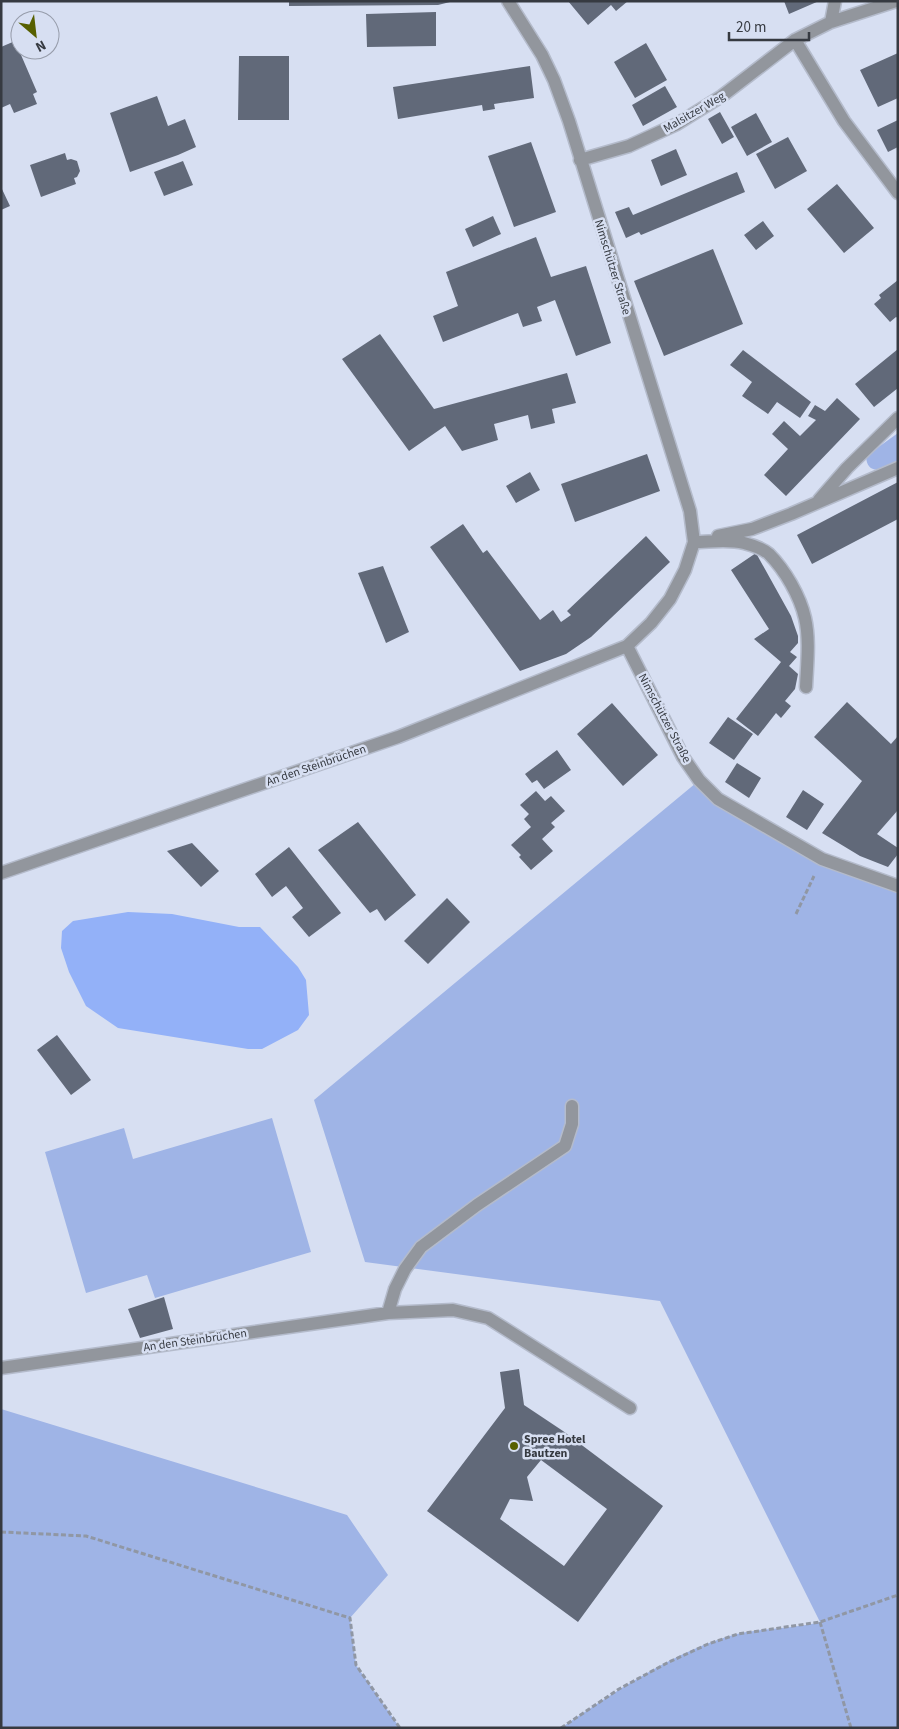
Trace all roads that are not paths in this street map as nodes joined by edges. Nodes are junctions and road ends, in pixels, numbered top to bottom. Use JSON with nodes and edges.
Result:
{"nodes":[{"id":1,"x":508,"y":1,"type":"edge"},
{"id":2,"x":835,"y":1,"type":"edge"},
{"id":3,"x":896,"y":1,"type":"edge"},
{"id":4,"x":831,"y":22,"type":"junction"},
{"id":5,"x":795,"y":40,"type":"junction"},
{"id":6,"x":580,"y":160,"type":"junction"},
{"id":7,"x":898,"y":193,"type":"edge"},
{"id":8,"x":898,"y":418,"type":"edge"},
{"id":9,"x":898,"y":468,"type":"edge"},
{"id":10,"x":816,"y":504,"type":"junction"},
{"id":11,"x":694,"y":542,"type":"junction"},
{"id":12,"x":626,"y":646,"type":"junction"},
{"id":13,"x":806,"y":687,"type":"dead end"},
{"id":14,"x":1,"y":874,"type":"edge"},
{"id":15,"x":898,"y":886,"type":"edge"},
{"id":16,"x":572,"y":1106,"type":"dead end"},
{"id":17,"x":388,"y":1313,"type":"junction"},
{"id":18,"x":1,"y":1368,"type":"edge"},
{"id":19,"x":630,"y":1408,"type":"dead end"}],
"edges":[{"from":1,"to":6,"type":"street","name":"Nimschützer Straße"},
{"from":2,"to":4,"type":"street"},
{"from":3,"to":4,"type":"street","name":"Malsitzer Weg"},
{"from":4,"to":5,"type":"street","name":"Malsitzer Weg"},
{"from":5,"to":6,"type":"street","name":"Malsitzer Weg"},
{"from":5,"to":7,"type":"street"},
{"from":6,"to":11,"type":"street","name":"Nimschützer Straße"},
{"from":8,"to":10,"type":"street"},
{"from":9,"to":10,"type":"street"},
{"from":10,"to":11,"type":"street"},
{"from":11,"to":12,"type":"street","name":"Nimschützer Straße"},
{"from":11,"to":13,"type":"street"},
{"from":12,"to":14,"type":"street","name":"An den Steinbrüchen"},
{"from":12,"to":15,"type":"street","name":"Nimschützer Straße"},
{"from":16,"to":17,"type":"street"},
{"from":17,"to":18,"type":"street","name":"An den Steinbrüchen"},
{"from":17,"to":19,"type":"street","name":"An den Steinbrüchen"}]}
